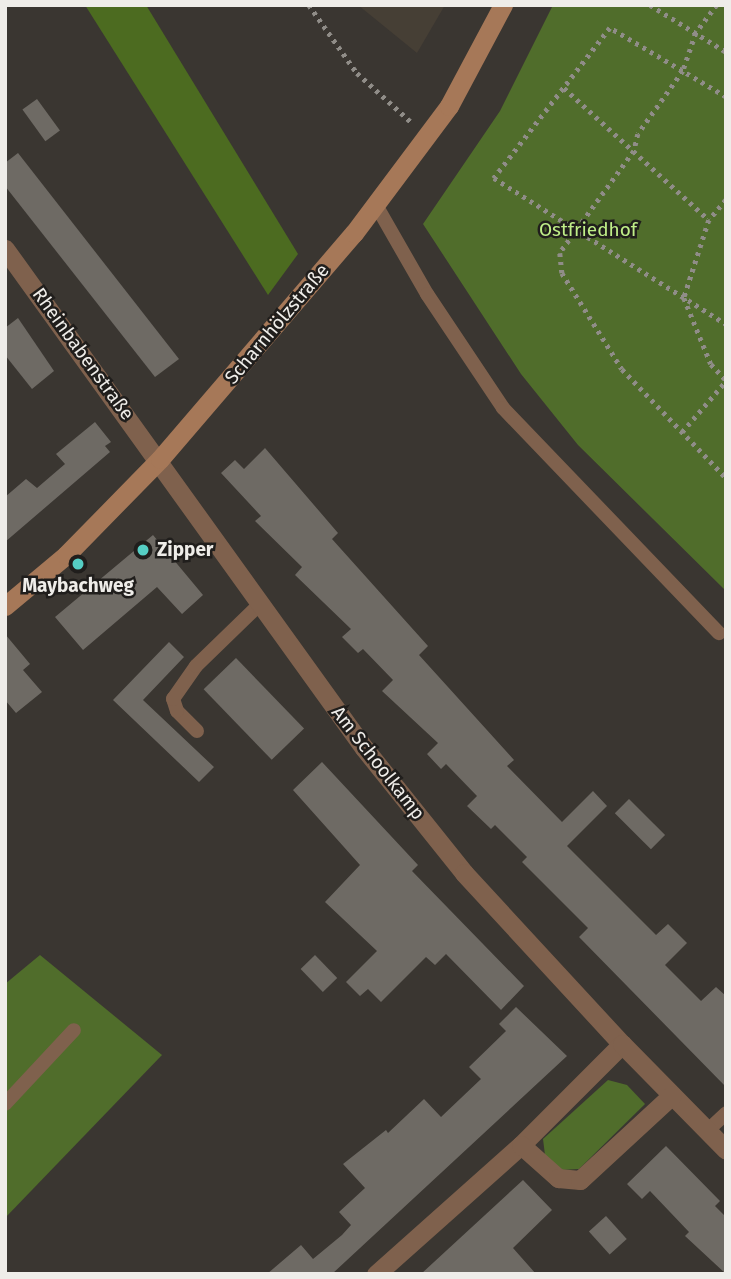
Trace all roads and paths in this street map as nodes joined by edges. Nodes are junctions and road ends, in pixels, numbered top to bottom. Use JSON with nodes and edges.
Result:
{"nodes":[{"id":1,"x":309,"y":5,"type":"edge"},
{"id":2,"x":503,"y":5,"type":"edge"},
{"id":3,"x":650,"y":5,"type":"edge"},
{"id":4,"x":717,"y":5,"type":"edge"},
{"id":5,"x":696,"y":33,"type":"junction"},
{"id":6,"x":726,"y":51,"type":"edge"},
{"id":7,"x":683,"y":71,"type":"junction"},
{"id":8,"x":564,"y":88,"type":"junction"},
{"id":9,"x":726,"y":97,"type":"edge"},
{"id":10,"x":427,"y":136,"type":"junction"},
{"id":11,"x":634,"y":151,"type":"junction"},
{"id":12,"x":726,"y":200,"type":"edge"},
{"id":13,"x":376,"y":205,"type":"junction"},
{"id":14,"x":709,"y":220,"type":"junction"},
{"id":15,"x":573,"y":230,"type":"junction"},
{"id":16,"x":5,"y":249,"type":"edge"},
{"id":17,"x":684,"y":298,"type":"junction"},
{"id":18,"x":726,"y":324,"type":"edge"},
{"id":19,"x":726,"y":380,"type":"edge"},
{"id":20,"x":682,"y":432,"type":"junction"},
{"id":21,"x":160,"y":460,"type":"junction"},
{"id":22,"x":726,"y":478,"type":"edge"},
{"id":23,"x":260,"y":604,"type":"junction"},
{"id":24,"x":5,"y":606,"type":"edge"},
{"id":25,"x":719,"y":633,"type":"dead end"},
{"id":26,"x":197,"y":731,"type":"dead end"},
{"id":27,"x":74,"y":1030,"type":"dead end"},
{"id":28,"x":622,"y":1044,"type":"junction"},
{"id":29,"x":673,"y":1095,"type":"junction"},
{"id":30,"x":5,"y":1104,"type":"edge"},
{"id":31,"x":726,"y":1113,"type":"edge"},
{"id":32,"x":708,"y":1131,"type":"junction"},
{"id":33,"x":521,"y":1145,"type":"junction"},
{"id":34,"x":726,"y":1150,"type":"edge"},
{"id":35,"x":376,"y":1274,"type":"edge"}],
"edges":[{"from":1,"to":10,"type":"path"},
{"from":2,"to":10,"type":"main road","name":"Scharnhölzstraße"},
{"from":3,"to":5,"type":"path"},
{"from":4,"to":5,"type":"path"},
{"from":5,"to":6,"type":"path"},
{"from":5,"to":7,"type":"path"},
{"from":7,"to":8,"type":"path"},
{"from":7,"to":9,"type":"path"},
{"from":7,"to":11,"type":"path"},
{"from":8,"to":11,"type":"path"},
{"from":8,"to":15,"type":"path"},
{"from":10,"to":13,"type":"main road","name":"Scharnhölzstraße"},
{"from":11,"to":14,"type":"path"},
{"from":11,"to":15,"type":"path"},
{"from":12,"to":14,"type":"path"},
{"from":13,"to":21,"type":"main road","name":"Scharnhölzstraße"},
{"from":13,"to":25,"type":"lane"},
{"from":14,"to":17,"type":"path"},
{"from":15,"to":17,"type":"path"},
{"from":15,"to":20,"type":"path"},
{"from":16,"to":21,"type":"street","name":"Rheinbabenstraße"},
{"from":17,"to":18,"type":"path"},
{"from":17,"to":19,"type":"path"},
{"from":19,"to":20,"type":"path"},
{"from":20,"to":22,"type":"path"},
{"from":21,"to":23,"type":"street","name":"Am Schoolkamp"},
{"from":21,"to":24,"type":"main road","name":"Scharnhölzstraße"},
{"from":23,"to":26,"type":"lane"},
{"from":23,"to":28,"type":"street","name":"Am Schoolkamp"},
{"from":27,"to":30,"type":"lane"},
{"from":28,"to":29,"type":"street","name":"Am Schoolkamp"},
{"from":28,"to":33,"type":"street"},
{"from":29,"to":32,"type":"street","name":"Am Schoolkamp"},
{"from":29,"to":33,"type":"street"},
{"from":31,"to":32,"type":"lane"},
{"from":32,"to":34,"type":"street","name":"Am Schoolkamp"},
{"from":33,"to":35,"type":"street"}]}
